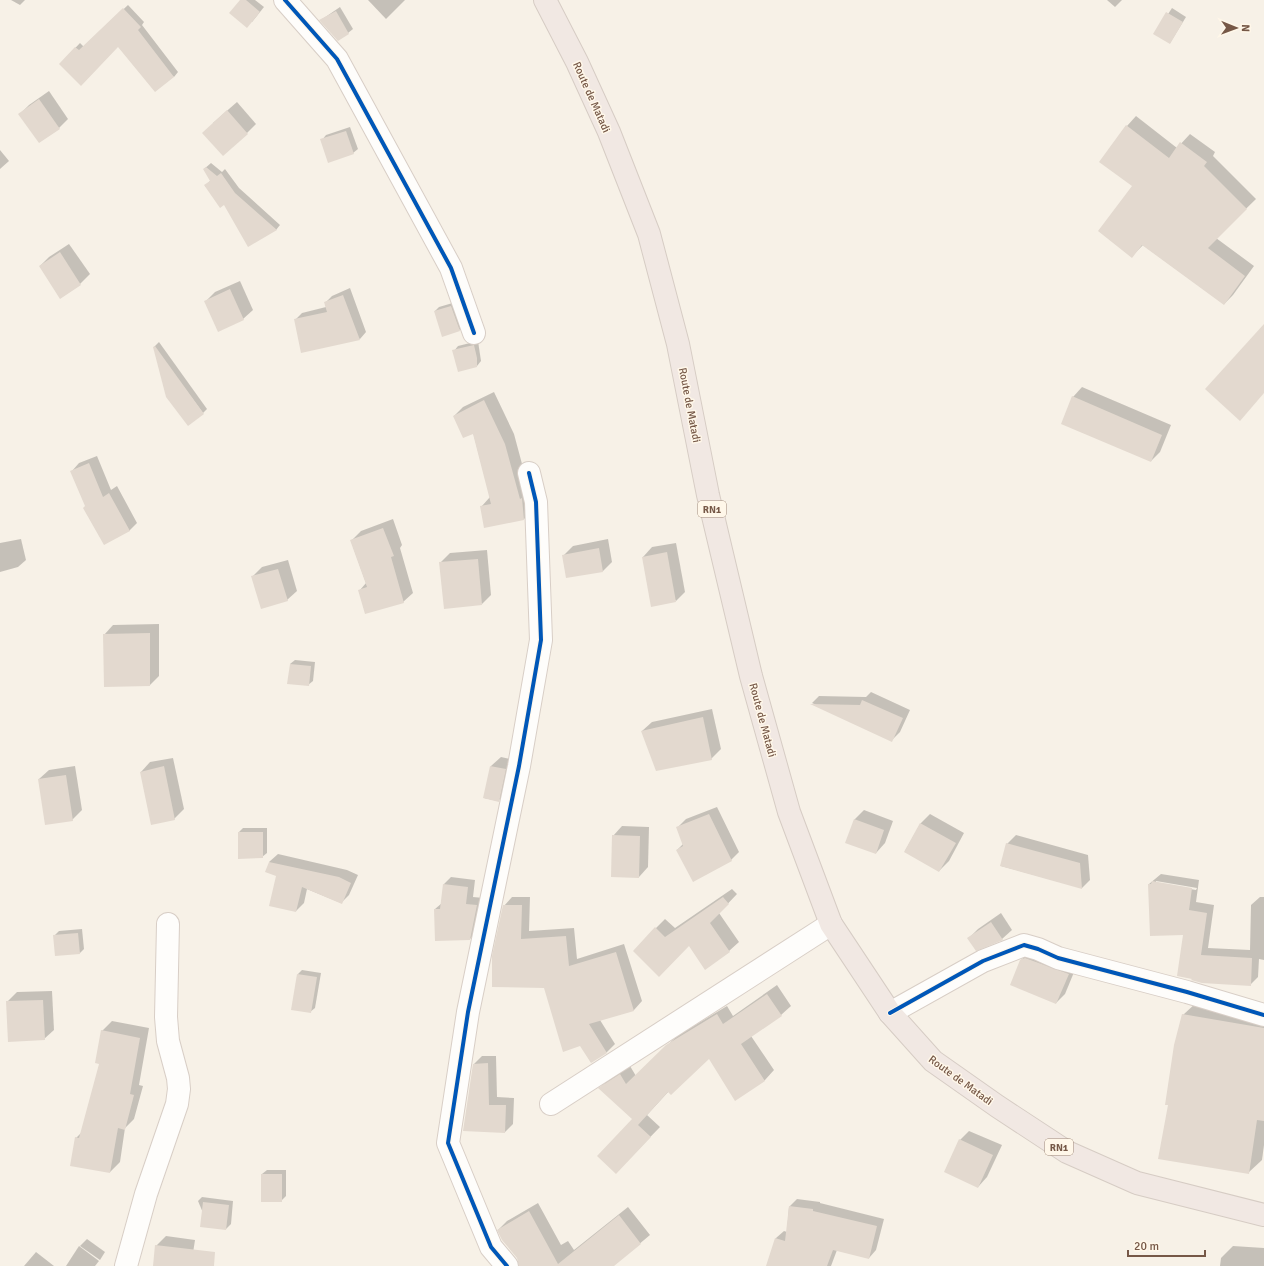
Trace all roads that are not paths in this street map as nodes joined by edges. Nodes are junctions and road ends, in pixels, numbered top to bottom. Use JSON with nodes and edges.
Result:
{"nodes":[{"id":1,"x":285,"y":0,"type":"edge"},
{"id":2,"x":545,"y":0,"type":"edge"},
{"id":3,"x":474,"y":333,"type":"dead end"},
{"id":4,"x":529,"y":473,"type":"dead end"},
{"id":5,"x":168,"y":924,"type":"dead end"},
{"id":6,"x":831,"y":924,"type":"junction"},
{"id":7,"x":890,"y":1013,"type":"junction"},
{"id":8,"x":1264,"y":1016,"type":"edge"},
{"id":9,"x":551,"y":1104,"type":"dead end"},
{"id":10,"x":1264,"y":1215,"type":"edge"},
{"id":11,"x":126,"y":1266,"type":"edge"},
{"id":12,"x":507,"y":1266,"type":"edge"}],
"edges":[{"from":1,"to":3,"type":"street"},
{"from":2,"to":6,"type":"highway","name":"Route de Matadi","number":"RN1"},
{"from":4,"to":12,"type":"street"},
{"from":5,"to":11,"type":"street"},
{"from":6,"to":7,"type":"highway","name":"Route de Matadi","number":"RN1"},
{"from":6,"to":9,"type":"street"},
{"from":7,"to":8,"type":"street"},
{"from":7,"to":10,"type":"highway","name":"Route de Matadi","number":"RN1"}]}
